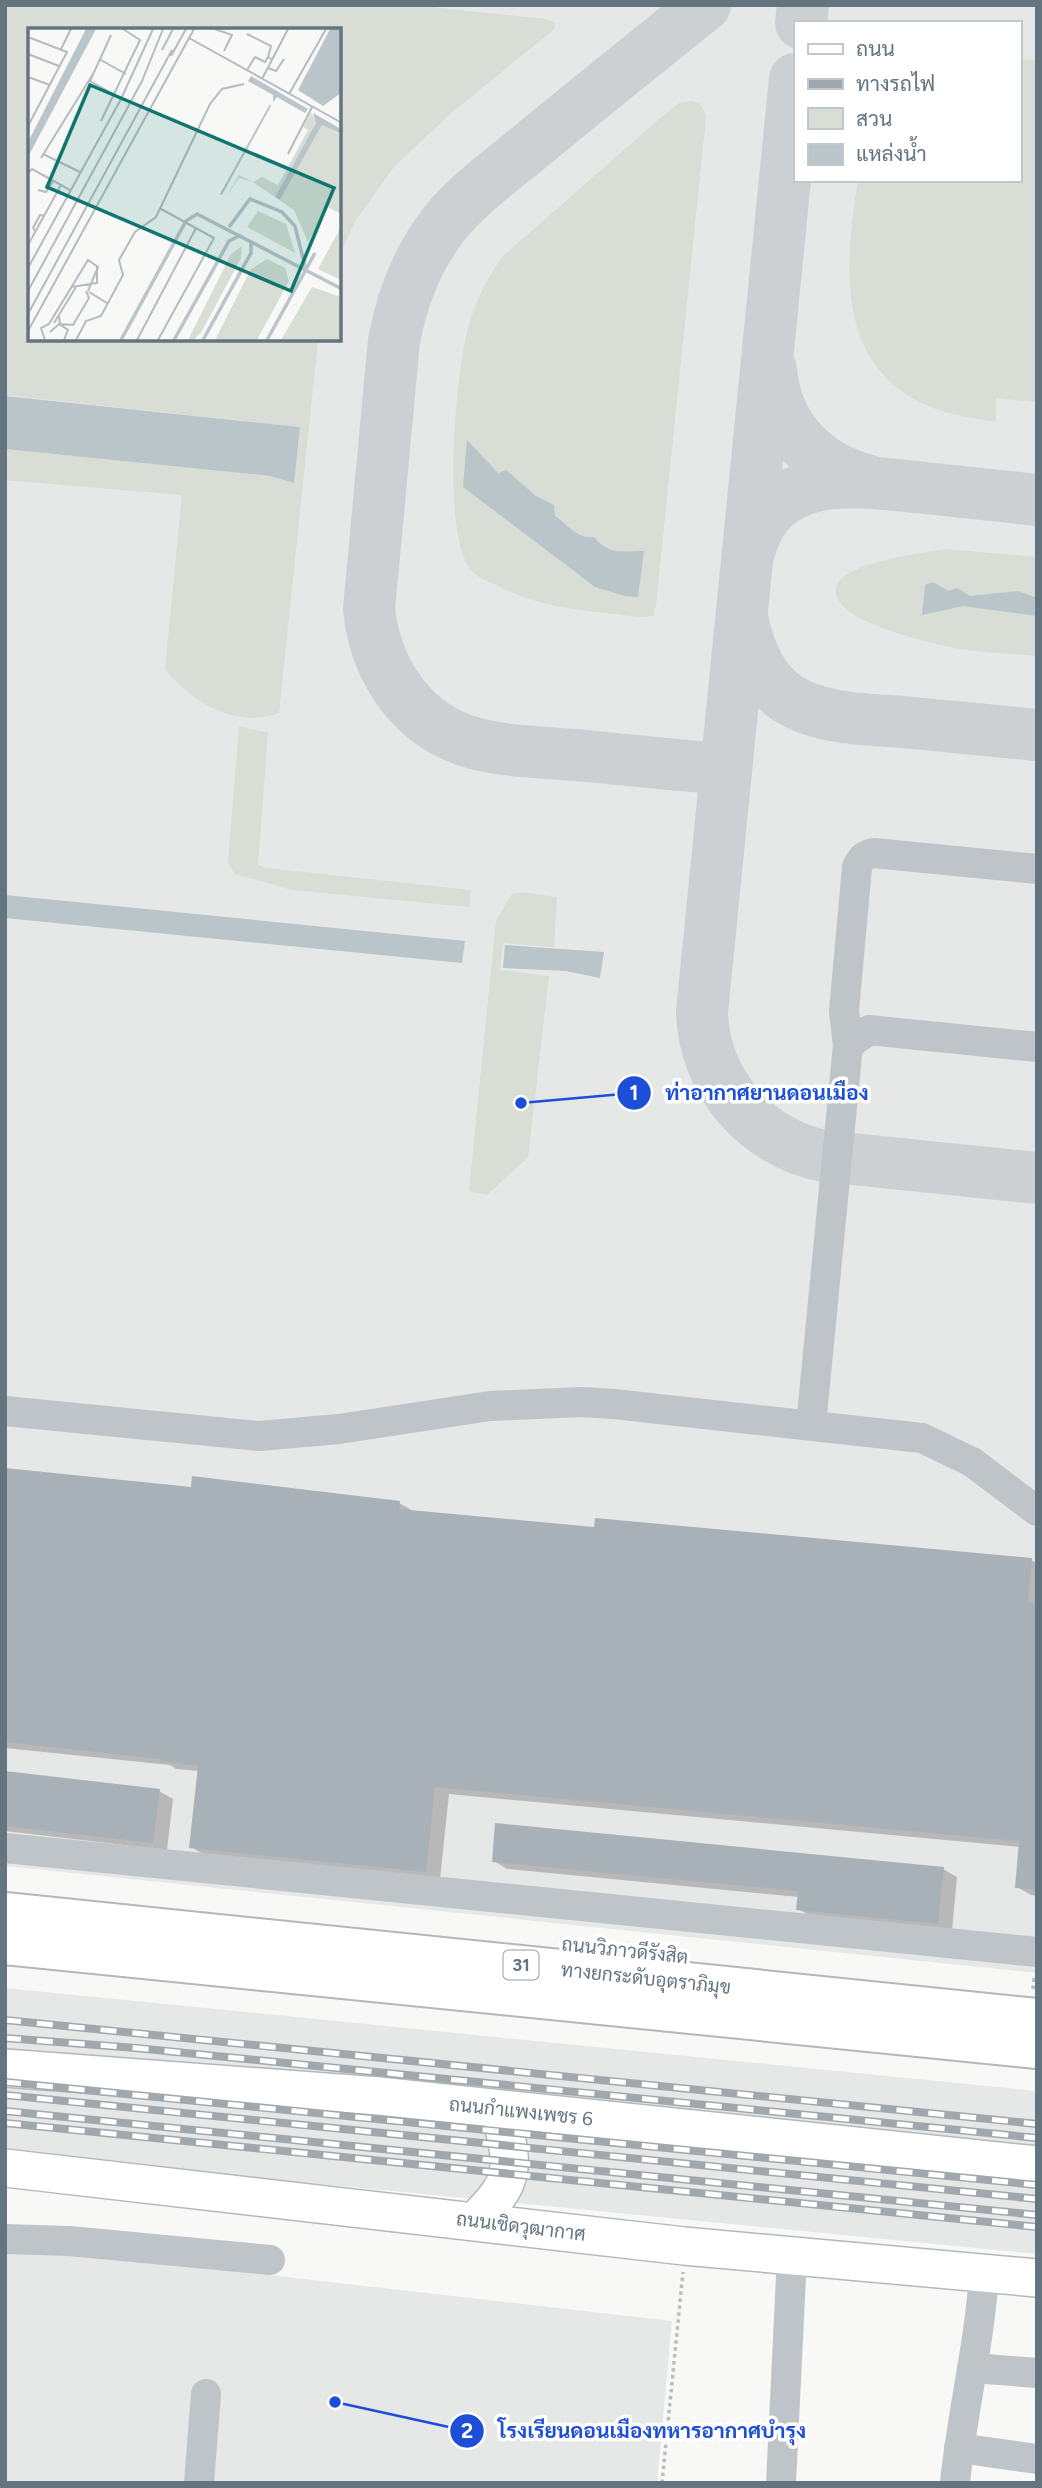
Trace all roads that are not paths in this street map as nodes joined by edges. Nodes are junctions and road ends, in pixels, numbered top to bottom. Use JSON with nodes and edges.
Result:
{"nodes":[{"id":1,"x":1037,"y":869,"type":"edge"},
{"id":2,"x":848,"y":1045,"type":"junction"},
{"id":3,"x":1037,"y":1046,"type":"edge"},
{"id":4,"x":5,"y":1412,"type":"edge"},
{"id":5,"x":811,"y":1424,"type":"junction"},
{"id":6,"x":1037,"y":1511,"type":"edge"},
{"id":7,"x":5,"y":1848,"type":"edge"},
{"id":8,"x":5,"y":1886,"type":"edge"},
{"id":9,"x":5,"y":1912,"type":"edge"},
{"id":10,"x":5,"y":1945,"type":"edge"},
{"id":11,"x":1037,"y":1952,"type":"edge"},
{"id":12,"x":5,"y":1965,"type":"edge"},
{"id":13,"x":1036,"y":1995,"type":"edge"},
{"id":14,"x":1037,"y":2049,"type":"edge"},
{"id":15,"x":5,"y":2068,"type":"edge"},
{"id":16,"x":1037,"y":2068,"type":"edge"},
{"id":17,"x":5,"y":2091,"type":"edge"},
{"id":18,"x":504,"y":2129,"type":"junction"},
{"id":19,"x":1037,"y":2165,"type":"edge"},
{"id":20,"x":6,"y":2176,"type":"edge"},
{"id":21,"x":1037,"y":2183,"type":"edge"},
{"id":22,"x":475,"y":2221,"type":"junction"},
{"id":23,"x":5,"y":2239,"type":"edge"},
{"id":24,"x":270,"y":2260,"type":"dead end"},
{"id":25,"x":792,"y":2271,"type":"junction"},
{"id":26,"x":1037,"y":2278,"type":"edge"},
{"id":27,"x":983,"y":2283,"type":"junction"},
{"id":28,"x":974,"y":2357,"type":"junction"},
{"id":29,"x":1037,"y":2374,"type":"edge"},
{"id":30,"x":206,"y":2394,"type":"dead end"},
{"id":31,"x":959,"y":2448,"type":"junction"},
{"id":32,"x":1037,"y":2459,"type":"edge"},
{"id":33,"x":199,"y":2483,"type":"edge"},
{"id":34,"x":781,"y":2483,"type":"edge"},
{"id":35,"x":956,"y":2483,"type":"edge"}],
"edges":[{"from":1,"to":2,"type":"lane"},
{"from":2,"to":3,"type":"lane"},
{"from":2,"to":5,"type":"lane"},
{"from":4,"to":5,"type":"lane"},
{"from":5,"to":6,"type":"lane"},
{"from":7,"to":11,"type":"lane"},
{"from":8,"to":13,"type":"highway","name":"ถนนวิภาวดีรังสิต","number":"31"},
{"from":9,"to":13,"type":"highway","name":"ทางยกระดับอุตราภิมุข","number":"31"},
{"from":10,"to":14,"type":"highway","name":"ทางยกระดับอุตราภิมุข","number":"31"},
{"from":12,"to":16,"type":"highway"},
{"from":15,"to":19,"type":"main road","name":"ถนนกำแพงเพชร 6"},
{"from":17,"to":18,"type":"main road","name":"ถนนกำแพงเพชร 6"},
{"from":18,"to":21,"type":"main road","name":"ถนนกำแพงเพชร 6"},
{"from":18,"to":22,"type":"main road"},
{"from":20,"to":22,"type":"main road","name":"ถนนเชิดวุฒากาศ"},
{"from":22,"to":25,"type":"main road","name":"ถนนเชิดวุฒากาศ"},
{"from":23,"to":24,"type":"lane"},
{"from":25,"to":27,"type":"main road","name":"ถนนเชิดวุฒากาศ"},
{"from":25,"to":34,"type":"lane"},
{"from":26,"to":27,"type":"main road","name":"ถนนเชิดวุฒากาศ"},
{"from":27,"to":28,"type":"lane"},
{"from":28,"to":29,"type":"lane"},
{"from":28,"to":31,"type":"lane"},
{"from":30,"to":33,"type":"lane"},
{"from":31,"to":32,"type":"lane"},
{"from":31,"to":35,"type":"lane"}]}
